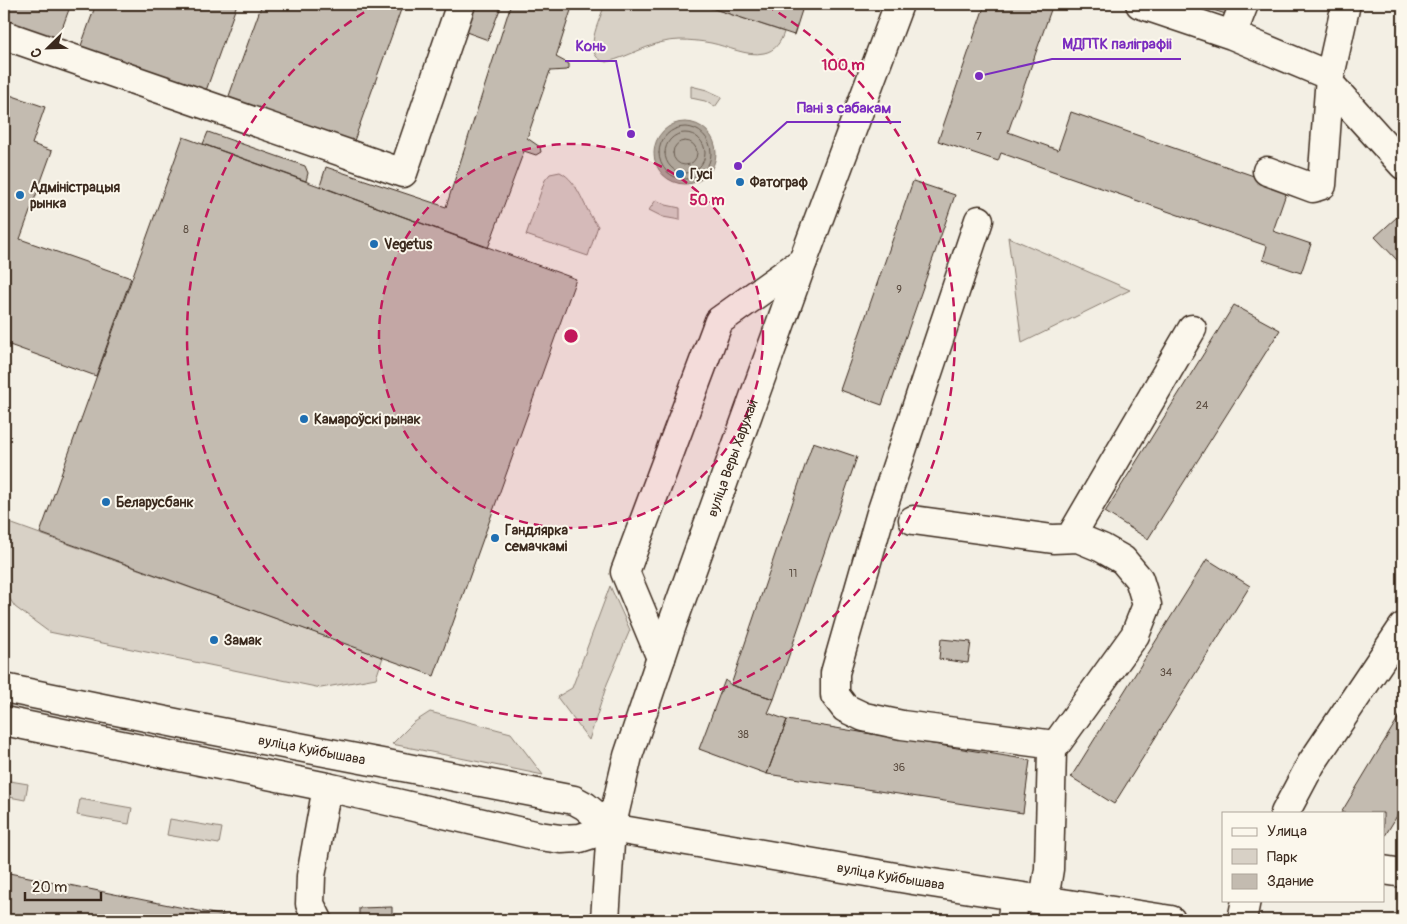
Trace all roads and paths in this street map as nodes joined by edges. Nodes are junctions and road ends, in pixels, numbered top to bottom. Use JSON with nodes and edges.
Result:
{"nodes":[{"id":1,"x":462,"y":4,"type":"edge"},
{"id":2,"x":899,"y":4,"type":"edge"},
{"id":3,"x":1140,"y":4,"type":"edge"},
{"id":4,"x":1244,"y":4,"type":"edge"},
{"id":5,"x":1346,"y":4,"type":"edge"},
{"id":6,"x":4,"y":35,"type":"edge"},
{"id":7,"x":1232,"y":35,"type":"junction"},
{"id":8,"x":1330,"y":80,"type":"junction"},
{"id":9,"x":1399,"y":154,"type":"edge"},
{"id":10,"x":1267,"y":170,"type":"dead end"},
{"id":11,"x":979,"y":220,"type":"dead end"},
{"id":12,"x":803,"y":261,"type":"junction"},
{"id":13,"x":1192,"y":330,"type":"dead end"},
{"id":14,"x":913,"y":520,"type":"dead end"},
{"id":15,"x":1070,"y":538,"type":"junction"},
{"id":16,"x":1403,"y":627,"type":"edge"},
{"id":17,"x":660,"y":658,"type":"junction"},
{"id":18,"x":4,"y":688,"type":"edge"},
{"id":19,"x":4,"y":721,"type":"edge"},
{"id":20,"x":1055,"y":745,"type":"junction"},
{"id":21,"x":327,"y":786,"type":"junction"},
{"id":22,"x":1286,"y":812,"type":"edge"},
{"id":23,"x":611,"y":828,"type":"junction"},
{"id":24,"x":1384,"y":870,"type":"edge"},
{"id":25,"x":1403,"y":873,"type":"edge"},
{"id":26,"x":1044,"y":900,"type":"junction"},
{"id":27,"x":1246,"y":902,"type":"edge"},
{"id":28,"x":1013,"y":908,"type":"edge"},
{"id":29,"x":318,"y":920,"type":"edge"},
{"id":30,"x":605,"y":920,"type":"edge"},
{"id":31,"x":1171,"y":920,"type":"edge"},
{"id":32,"x":1242,"y":920,"type":"edge"}],
"edges":[{"from":1,"to":6,"type":"main road"},
{"from":2,"to":12,"type":"main road","name":"вуліца Веры Харужай"},
{"from":3,"to":7,"type":"main road"},
{"from":4,"to":7,"type":"main road"},
{"from":5,"to":8,"type":"main road"},
{"from":7,"to":8,"type":"main road"},
{"from":8,"to":9,"type":"main road"},
{"from":8,"to":10,"type":"main road"},
{"from":11,"to":20,"type":"main road"},
{"from":12,"to":17,"type":"main road","name":"вуліца Веры Харужай"},
{"from":12,"to":17,"type":"main road"},
{"from":13,"to":15,"type":"main road"},
{"from":14,"to":15,"type":"main road"},
{"from":15,"to":20,"type":"main road"},
{"from":16,"to":22,"type":"main road"},
{"from":17,"to":23,"type":"main road","name":"вуліца Веры Харужай"},
{"from":18,"to":23,"type":"main road","name":"вуліца Куйбышава"},
{"from":19,"to":21,"type":"main road","name":"вуліца Куйбышава"},
{"from":20,"to":26,"type":"main road"},
{"from":21,"to":23,"type":"main road","name":"вуліца Куйбышава"},
{"from":21,"to":29,"type":"main road"},
{"from":23,"to":28,"type":"main road","name":"вуліца Куйбышава"},
{"from":23,"to":30,"type":"main road","name":"вуліца Веры Харужай"},
{"from":24,"to":25,"type":"main road"},
{"from":26,"to":28,"type":"main road","name":"вуліца Куйбышава"},
{"from":26,"to":31,"type":"main road","name":"вуліца Куйбышава"},
{"from":27,"to":32,"type":"main road"}]}
